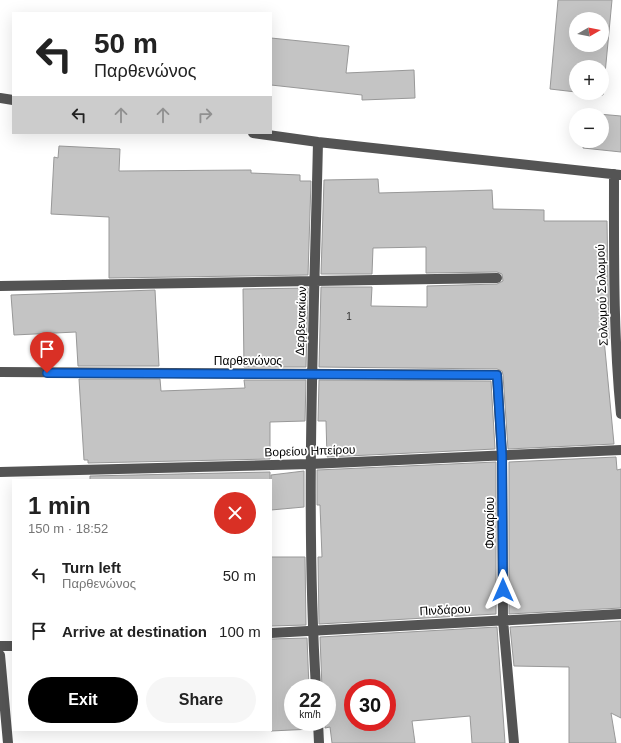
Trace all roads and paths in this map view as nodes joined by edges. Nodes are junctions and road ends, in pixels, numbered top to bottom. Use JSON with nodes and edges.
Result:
{"nodes":[{"id":1,"x":0,"y":98,"type":"edge"},
{"id":2,"x":12,"y":100,"type":"edge"},
{"id":3,"x":260,"y":134,"type":"edge"},
{"id":4,"x":318,"y":142,"type":"junction"},
{"id":5,"x":618,"y":175,"type":"edge"},
{"id":6,"x":497,"y":278,"type":"dead end"},
{"id":7,"x":315,"y":280,"type":"junction"},
{"id":8,"x":0,"y":286,"type":"edge"},
{"id":9,"x":0,"y":372,"type":"edge"},
{"id":10,"x":312,"y":374,"type":"junction"},
{"id":11,"x":497,"y":375,"type":"joint"},
{"id":12,"x":621,"y":414,"type":"edge"},
{"id":13,"x":621,"y":450,"type":"edge"},
{"id":14,"x":502,"y":455,"type":"junction"},
{"id":15,"x":310,"y":464,"type":"junction"},
{"id":16,"x":0,"y":472,"type":"edge"},
{"id":17,"x":621,"y":614,"type":"edge"},
{"id":18,"x":503,"y":620,"type":"junction"},
{"id":19,"x":312,"y":631,"type":"junction"},
{"id":20,"x":272,"y":633,"type":"edge"},
{"id":21,"x":0,"y":646,"type":"edge"},
{"id":22,"x":12,"y":646,"type":"edge"},
{"id":23,"x":0,"y":655,"type":"edge"},
{"id":24,"x":315,"y":679,"type":"edge"},
{"id":25,"x":318,"y":731,"type":"edge"},
{"id":26,"x":8,"y":743,"type":"edge"},
{"id":27,"x":319,"y":743,"type":"edge"},
{"id":28,"x":514,"y":743,"type":"edge"}],
"edges":[{"from":1,"to":2,"type":"street"},
{"from":3,"to":4,"type":"street"},
{"from":4,"to":5,"type":"street"},
{"from":4,"to":7,"type":"street"},
{"from":5,"to":12,"type":"street","name":"Σολωμού Σολωμού"},
{"from":6,"to":7,"type":"street","name":"Δερβενακίων"},
{"from":7,"to":8,"type":"street"},
{"from":7,"to":10,"type":"street","name":"Δερβενακίων"},
{"from":9,"to":10,"type":"street","name":"Παρθενώνος"},
{"from":10,"to":11,"type":"street","name":"Παρθενώνος"},
{"from":10,"to":15,"type":"street","name":"Δερβενακίων"},
{"from":11,"to":14,"type":"street","name":"Φαναρίου"},
{"from":13,"to":14,"type":"street","name":"Βορείου Ηπείρου"},
{"from":14,"to":15,"type":"street","name":"Βορείου Ηπείρου"},
{"from":14,"to":18,"type":"street","name":"Φαναρίου"},
{"from":15,"to":16,"type":"street","name":"Βορείου Ηπείρου"},
{"from":15,"to":19,"type":"street","name":"Δερβενακίων"},
{"from":17,"to":18,"type":"street","name":"Πινδάρου"},
{"from":18,"to":19,"type":"street","name":"Πινδάρου"},
{"from":18,"to":28,"type":"street","name":"Φαναρίου"},
{"from":19,"to":20,"type":"street","name":"Πινδάρου"},
{"from":19,"to":24,"type":"street","name":"Δερβενακίων"},
{"from":21,"to":22,"type":"street"},
{"from":23,"to":26,"type":"street"},
{"from":25,"to":27,"type":"street"}]}
